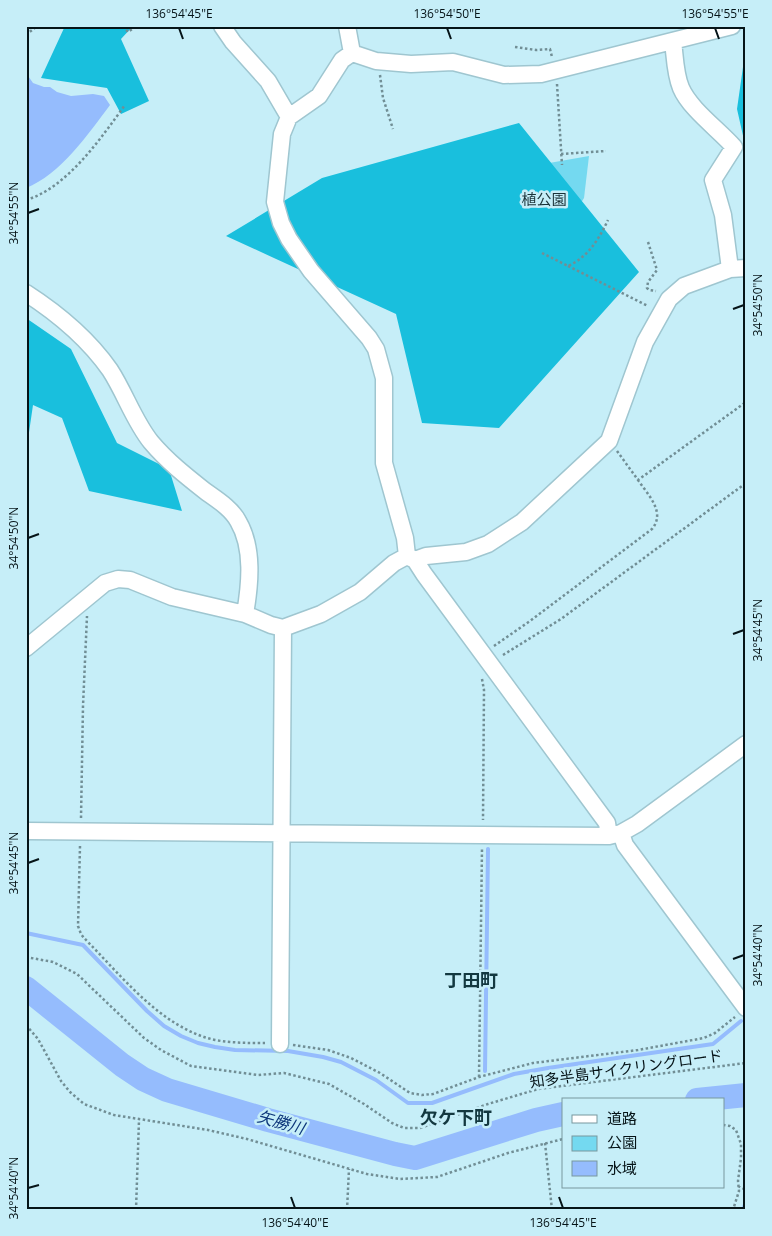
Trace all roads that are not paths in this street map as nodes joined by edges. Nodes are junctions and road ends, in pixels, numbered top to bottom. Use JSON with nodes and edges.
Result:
{"nodes":[{"id":1,"x":222,"y":26,"type":"edge"},
{"id":2,"x":732,"y":26,"type":"edge"},
{"id":3,"x":349,"y":27,"type":"edge"},
{"id":4,"x":673,"y":41,"type":"junction"},
{"id":5,"x":352,"y":53,"type":"junction"},
{"id":6,"x":289,"y":117,"type":"junction"},
{"id":7,"x":738,"y":269,"type":"edge"},
{"id":8,"x":26,"y":293,"type":"edge"},
{"id":9,"x":411,"y":558,"type":"junction"},
{"id":10,"x":245,"y":614,"type":"junction"},
{"id":11,"x":283,"y":628,"type":"junction"},
{"id":12,"x":26,"y":648,"type":"edge"},
{"id":13,"x":746,"y":744,"type":"edge"},
{"id":14,"x":26,"y":831,"type":"edge"},
{"id":15,"x":281,"y":834,"type":"junction"},
{"id":16,"x":615,"y":834,"type":"junction"},
{"id":17,"x":742,"y":1011,"type":"edge"},
{"id":18,"x":280,"y":1044,"type":"road end"}],
"edges":[{"from":1,"to":6,"type":"street"},
{"from":2,"to":4,"type":"street"},
{"from":3,"to":5,"type":"street"},
{"from":4,"to":5,"type":"street"},
{"from":4,"to":7,"type":"street"},
{"from":5,"to":6,"type":"street"},
{"from":6,"to":9,"type":"street"},
{"from":7,"to":9,"type":"street"},
{"from":8,"to":10,"type":"street"},
{"from":9,"to":11,"type":"street"},
{"from":9,"to":16,"type":"street"},
{"from":10,"to":11,"type":"street"},
{"from":10,"to":12,"type":"street"},
{"from":11,"to":15,"type":"street"},
{"from":13,"to":16,"type":"street"},
{"from":14,"to":15,"type":"street"},
{"from":15,"to":16,"type":"street"},
{"from":15,"to":18,"type":"street"},
{"from":16,"to":17,"type":"street"}]}
